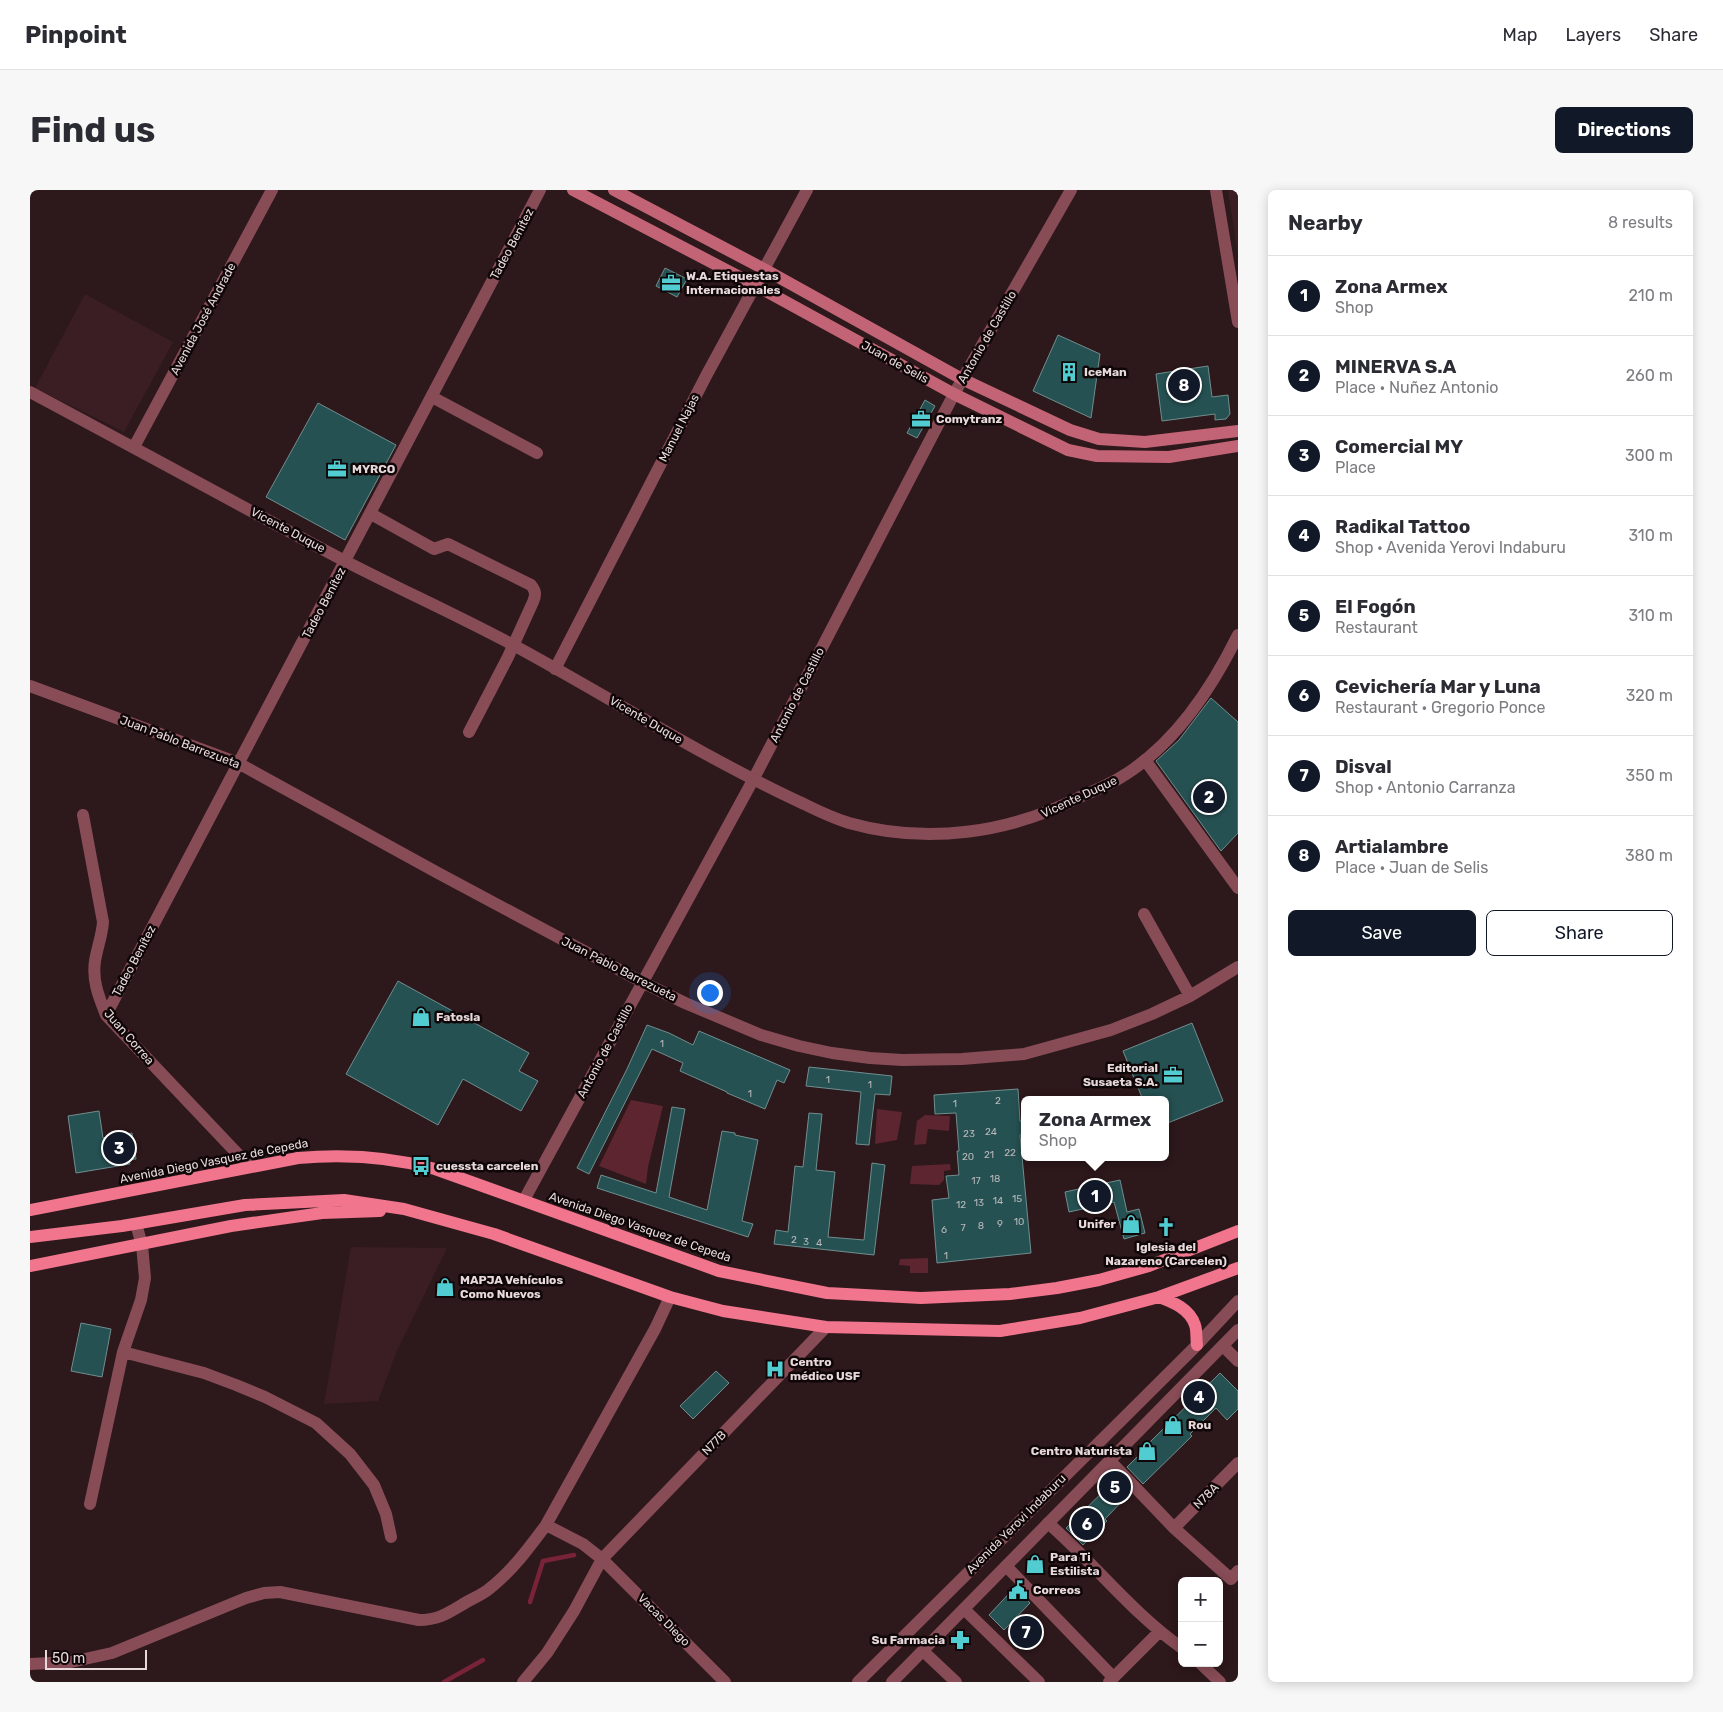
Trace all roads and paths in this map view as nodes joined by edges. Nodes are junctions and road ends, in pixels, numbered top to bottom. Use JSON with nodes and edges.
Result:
{"nodes":[{"id":1,"x":272,"y":190,"type":"edge"},
{"id":2,"x":540,"y":190,"type":"edge"},
{"id":3,"x":573,"y":190,"type":"edge"},
{"id":4,"x":614,"y":190,"type":"edge"},
{"id":5,"x":808,"y":190,"type":"edge"},
{"id":6,"x":1071,"y":190,"type":"edge"},
{"id":7,"x":1216,"y":190,"type":"edge"},
{"id":8,"x":764,"y":269,"type":"junction"},
{"id":9,"x":755,"y":285,"type":"junction"},
{"id":10,"x":1238,"y":322,"type":"edge"},
{"id":11,"x":962,"y":379,"type":"junction"},
{"id":12,"x":30,"y":392,"type":"edge"},
{"id":13,"x":954,"y":394,"type":"junction"},
{"id":14,"x":432,"y":397,"type":"junction"},
{"id":15,"x":1238,"y":431,"type":"edge"},
{"id":16,"x":1238,"y":446,"type":"edge"},
{"id":17,"x":134,"y":447,"type":"junction"},
{"id":18,"x":537,"y":454,"type":"dead end"},
{"id":19,"x":371,"y":514,"type":"junction"},
{"id":20,"x":346,"y":561,"type":"junction"},
{"id":21,"x":1238,"y":635,"type":"edge"},
{"id":22,"x":513,"y":645,"type":"junction"},
{"id":23,"x":555,"y":669,"type":"junction"},
{"id":24,"x":30,"y":686,"type":"edge"},
{"id":25,"x":469,"y":732,"type":"dead end"},
{"id":26,"x":1145,"y":760,"type":"junction"},
{"id":27,"x":238,"y":763,"type":"junction"},
{"id":28,"x":753,"y":780,"type":"junction"},
{"id":29,"x":83,"y":815,"type":"dead end"},
{"id":30,"x":1238,"y":888,"type":"edge"},
{"id":31,"x":1144,"y":914,"type":"dead end"},
{"id":32,"x":1238,"y":967,"type":"edge"},
{"id":33,"x":642,"y":982,"type":"junction"},
{"id":34,"x":1190,"y":996,"type":"junction"},
{"id":35,"x":106,"y":1015,"type":"junction"},
{"id":36,"x":250,"y":1167,"type":"junction"},
{"id":37,"x":524,"y":1200,"type":"junction"},
{"id":38,"x":31,"y":1208,"type":"edge"},
{"id":39,"x":404,"y":1209,"type":"junction"},
{"id":40,"x":136,"y":1224,"type":"junction"},
{"id":41,"x":1238,"y":1231,"type":"edge"},
{"id":42,"x":30,"y":1237,"type":"edge"},
{"id":43,"x":142,"y":1245,"type":"junction"},
{"id":44,"x":30,"y":1266,"type":"edge"},
{"id":45,"x":1238,"y":1268,"type":"edge"},
{"id":46,"x":670,"y":1297,"type":"junction"},
{"id":47,"x":1159,"y":1297,"type":"junction"},
{"id":48,"x":1238,"y":1301,"type":"edge"},
{"id":49,"x":826,"y":1327,"type":"junction"},
{"id":50,"x":1238,"y":1330,"type":"edge"},
{"id":51,"x":1197,"y":1345,"type":"junction"},
{"id":52,"x":1223,"y":1346,"type":"junction"},
{"id":53,"x":123,"y":1352,"type":"junction"},
{"id":54,"x":1238,"y":1361,"type":"edge"},
{"id":55,"x":1110,"y":1461,"type":"junction"},
{"id":56,"x":1238,"y":1464,"type":"edge"},
{"id":57,"x":90,"y":1504,"type":"dead end"},
{"id":58,"x":1048,"y":1523,"type":"junction"},
{"id":59,"x":546,"y":1525,"type":"junction"},
{"id":60,"x":1174,"y":1528,"type":"junction"},
{"id":61,"x":390,"y":1537,"type":"dead end"},
{"id":62,"x":602,"y":1559,"type":"junction"},
{"id":63,"x":1006,"y":1566,"type":"junction"},
{"id":64,"x":1234,"y":1575,"type":"edge"},
{"id":65,"x":964,"y":1609,"type":"junction"},
{"id":66,"x":1159,"y":1632,"type":"junction"},
{"id":67,"x":1178,"y":1645,"type":"edge"},
{"id":68,"x":923,"y":1651,"type":"junction"},
{"id":69,"x":30,"y":1664,"type":"edge"},
{"id":70,"x":1204,"y":1667,"type":"edge"},
{"id":71,"x":1111,"y":1680,"type":"edge"},
{"id":72,"x":523,"y":1682,"type":"edge"},
{"id":73,"x":725,"y":1682,"type":"edge"},
{"id":74,"x":858,"y":1682,"type":"edge"},
{"id":75,"x":892,"y":1682,"type":"edge"},
{"id":76,"x":956,"y":1682,"type":"edge"},
{"id":77,"x":1039,"y":1682,"type":"edge"},
{"id":78,"x":1220,"y":1682,"type":"edge"}],
"edges":[{"from":1,"to":17,"type":"street","name":"Avenida José Andrade"},
{"from":2,"to":14,"type":"street","name":"Tadeo Benítez"},
{"from":3,"to":9,"type":"main road","name":"Juan de Selis"},
{"from":4,"to":8,"type":"main road","name":"Juan de Selis"},
{"from":5,"to":8,"type":"street","name":"Manuel Najas"},
{"from":6,"to":11,"type":"street","name":"Antonio de Castillo"},
{"from":7,"to":10,"type":"street"},
{"from":8,"to":9,"type":"street","name":"Manuel Najas"},
{"from":8,"to":11,"type":"main road","name":"Juan de Selis"},
{"from":9,"to":13,"type":"main road","name":"Juan de Selis"},
{"from":9,"to":23,"type":"street","name":"Manuel Najas"},
{"from":11,"to":13,"type":"street","name":"Antonio de Castillo"},
{"from":11,"to":15,"type":"main road","name":"Juan de Selis"},
{"from":12,"to":17,"type":"street","name":"Vicente Duque"},
{"from":13,"to":16,"type":"main road","name":"Juan de Selis"},
{"from":13,"to":28,"type":"street","name":"Antonio de Castillo"},
{"from":14,"to":18,"type":"street"},
{"from":14,"to":19,"type":"street","name":"Tadeo Benítez"},
{"from":17,"to":20,"type":"street","name":"Vicente Duque"},
{"from":19,"to":20,"type":"street","name":"Tadeo Benítez"},
{"from":19,"to":22,"type":"street"},
{"from":20,"to":22,"type":"street","name":"Vicente Duque"},
{"from":20,"to":27,"type":"street","name":"Tadeo Benítez"},
{"from":21,"to":26,"type":"street","name":"Vicente Duque"},
{"from":22,"to":23,"type":"street","name":"Vicente Duque"},
{"from":22,"to":25,"type":"street"},
{"from":23,"to":28,"type":"street","name":"Vicente Duque"},
{"from":24,"to":27,"type":"street","name":"Juan Pablo Barrezueta"},
{"from":26,"to":28,"type":"street","name":"Vicente Duque"},
{"from":26,"to":30,"type":"street"},
{"from":27,"to":33,"type":"street","name":"Juan Pablo Barrezueta"},
{"from":27,"to":35,"type":"street","name":"Tadeo Benítez"},
{"from":28,"to":33,"type":"street","name":"Antonio de Castillo"},
{"from":29,"to":35,"type":"street","name":"Juan Correa"},
{"from":31,"to":34,"type":"street"},
{"from":32,"to":34,"type":"street","name":"Juan Pablo Barrezueta"},
{"from":33,"to":34,"type":"street","name":"Juan Pablo Barrezueta"},
{"from":33,"to":37,"type":"street","name":"Antonio de Castillo"},
{"from":35,"to":36,"type":"street","name":"Juan Correa"},
{"from":36,"to":37,"type":"main road","name":"Avenida Diego Vasquez de Cepeda"},
{"from":36,"to":38,"type":"main road","name":"Avenida Diego Vasquez de Cepeda"},
{"from":37,"to":41,"type":"main road","name":"Avenida Diego Vasquez de Cepeda"},
{"from":39,"to":40,"type":"main road"},
{"from":39,"to":43,"type":"main road"},
{"from":39,"to":46,"type":"main road"},
{"from":40,"to":42,"type":"main road"},
{"from":40,"to":43,"type":"street"},
{"from":43,"to":44,"type":"main road"},
{"from":43,"to":53,"type":"street"},
{"from":45,"to":47,"type":"main road"},
{"from":46,"to":49,"type":"main road"},
{"from":46,"to":59,"type":"street"},
{"from":47,"to":49,"type":"main road"},
{"from":47,"to":51,"type":"main road"},
{"from":48,"to":51,"type":"street","name":"Avenida Yerovi Indaburu"},
{"from":49,"to":62,"type":"street","name":"N77B"},
{"from":50,"to":52,"type":"street","name":"Avenida Yerovi Indaburu"},
{"from":51,"to":74,"type":"street","name":"Avenida Yerovi Indaburu"},
{"from":52,"to":54,"type":"street"},
{"from":52,"to":55,"type":"street","name":"Avenida Yerovi Indaburu"},
{"from":53,"to":57,"type":"street"},
{"from":53,"to":61,"type":"street"},
{"from":55,"to":58,"type":"street","name":"Avenida Yerovi Indaburu"},
{"from":55,"to":60,"type":"street"},
{"from":56,"to":60,"type":"street","name":"N78A"},
{"from":58,"to":63,"type":"street","name":"Avenida Yerovi Indaburu"},
{"from":58,"to":66,"type":"street"},
{"from":59,"to":62,"type":"street","name":"Vacas Diego"},
{"from":59,"to":69,"type":"street"},
{"from":60,"to":64,"type":"street"},
{"from":62,"to":72,"type":"street","name":"N77B"},
{"from":62,"to":73,"type":"street","name":"Vacas Diego"},
{"from":63,"to":65,"type":"street","name":"Avenida Yerovi Indaburu"},
{"from":63,"to":71,"type":"street"},
{"from":65,"to":68,"type":"street","name":"Avenida Yerovi Indaburu"},
{"from":65,"to":77,"type":"street"},
{"from":66,"to":67,"type":"street"},
{"from":66,"to":71,"type":"street"},
{"from":68,"to":75,"type":"street","name":"Avenida Yerovi Indaburu"},
{"from":68,"to":76,"type":"street"},
{"from":70,"to":78,"type":"street"}]}
